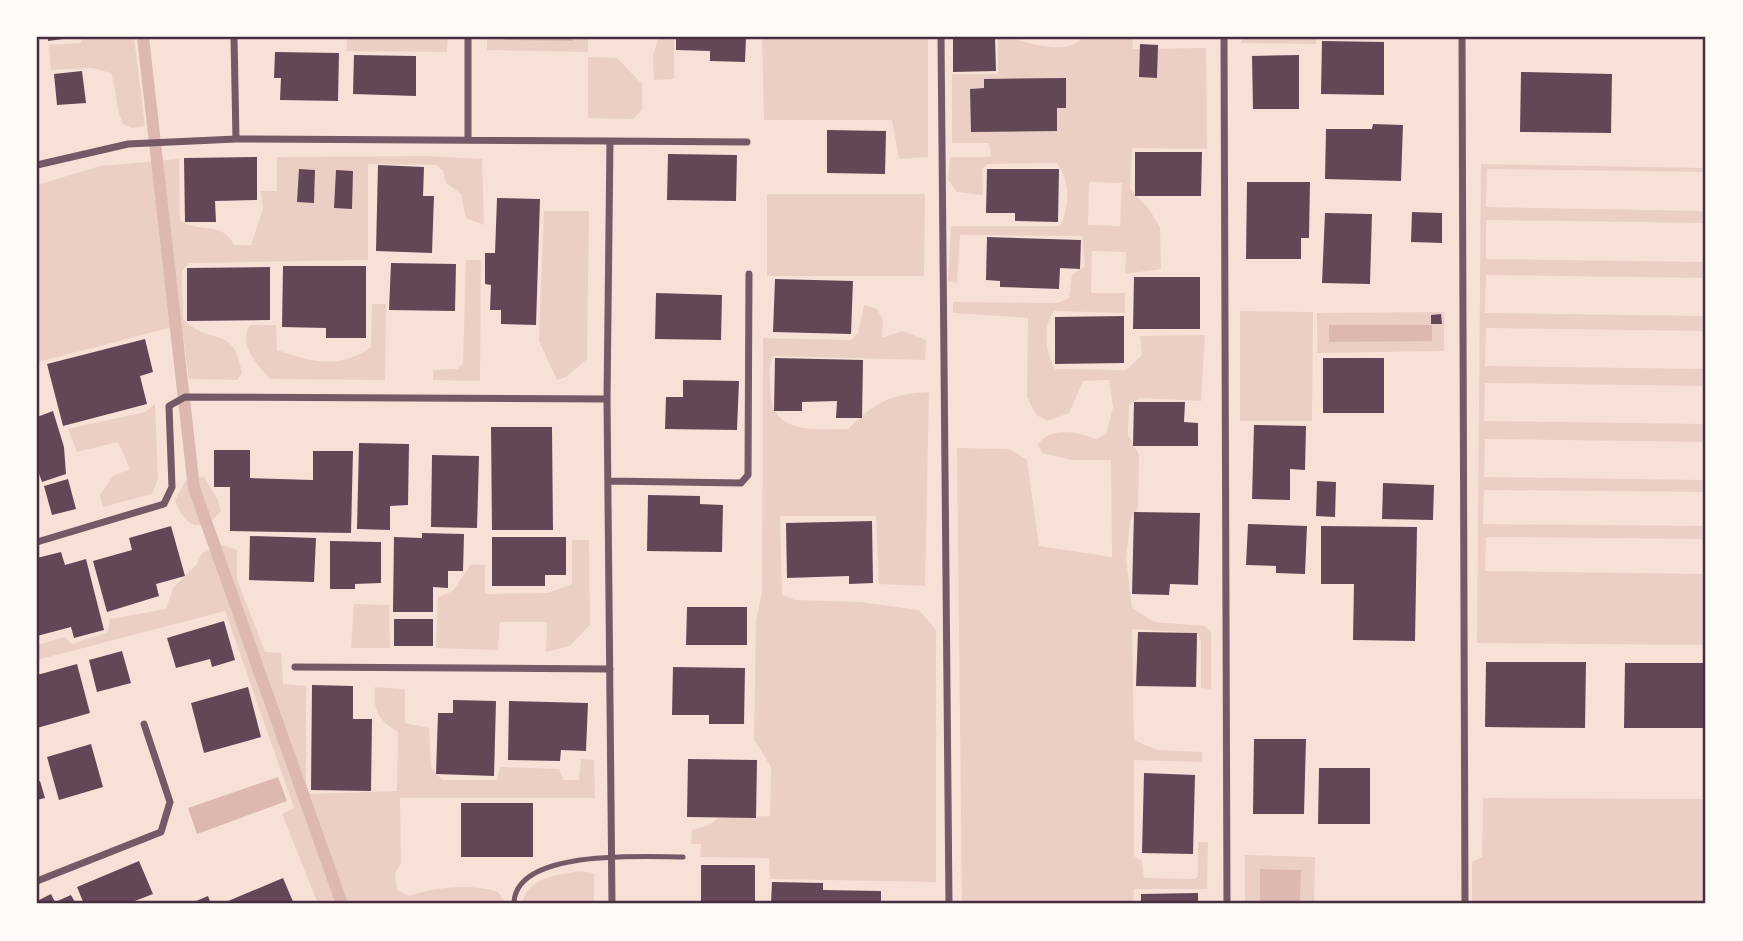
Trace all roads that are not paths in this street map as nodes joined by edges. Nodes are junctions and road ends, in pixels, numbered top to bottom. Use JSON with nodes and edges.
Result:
{"nodes":[{"id":1,"x":234,"y":37,"type":"edge"},
{"id":2,"x":468,"y":37,"type":"edge"},
{"id":3,"x":941,"y":37,"type":"edge"},
{"id":4,"x":1224,"y":37,"type":"edge"},
{"id":5,"x":1462,"y":37,"type":"edge"},
{"id":6,"x":236,"y":139,"type":"junction"},
{"id":7,"x":468,"y":139,"type":"junction"},
{"id":8,"x":610,"y":141,"type":"junction"},
{"id":9,"x":747,"y":142,"type":"dead end"},
{"id":10,"x":37,"y":165,"type":"edge"},
{"id":11,"x":749,"y":274,"type":"dead end"},
{"id":12,"x":607,"y":399,"type":"junction"},
{"id":13,"x":608,"y":481,"type":"junction"},
{"id":14,"x":37,"y":542,"type":"edge"},
{"id":15,"x":295,"y":667,"type":"dead end"},
{"id":16,"x":610,"y":668,"type":"junction"},
{"id":17,"x":144,"y":724,"type":"dead end"},
{"id":18,"x":611,"y":857,"type":"junction"},
{"id":19,"x":683,"y":857,"type":"dead end"},
{"id":20,"x":37,"y":881,"type":"edge"},
{"id":21,"x":514,"y":904,"type":"edge"},
{"id":22,"x":612,"y":904,"type":"edge"},
{"id":23,"x":949,"y":904,"type":"edge"},
{"id":24,"x":1227,"y":904,"type":"edge"},
{"id":25,"x":1465,"y":904,"type":"edge"}],
"edges":[{"from":1,"to":6,"type":"street"},
{"from":2,"to":7,"type":"street"},
{"from":3,"to":23,"type":"street"},
{"from":4,"to":24,"type":"street"},
{"from":5,"to":25,"type":"street"},
{"from":6,"to":7,"type":"street"},
{"from":6,"to":10,"type":"street"},
{"from":7,"to":8,"type":"street"},
{"from":8,"to":9,"type":"street"},
{"from":8,"to":12,"type":"street"},
{"from":11,"to":13,"type":"street"},
{"from":12,"to":13,"type":"street"},
{"from":12,"to":14,"type":"street"},
{"from":13,"to":16,"type":"street"},
{"from":15,"to":16,"type":"street"},
{"from":16,"to":18,"type":"street"},
{"from":17,"to":20,"type":"street"},
{"from":18,"to":19,"type":"lane"},
{"from":18,"to":21,"type":"lane"},
{"from":18,"to":22,"type":"street"}]}
